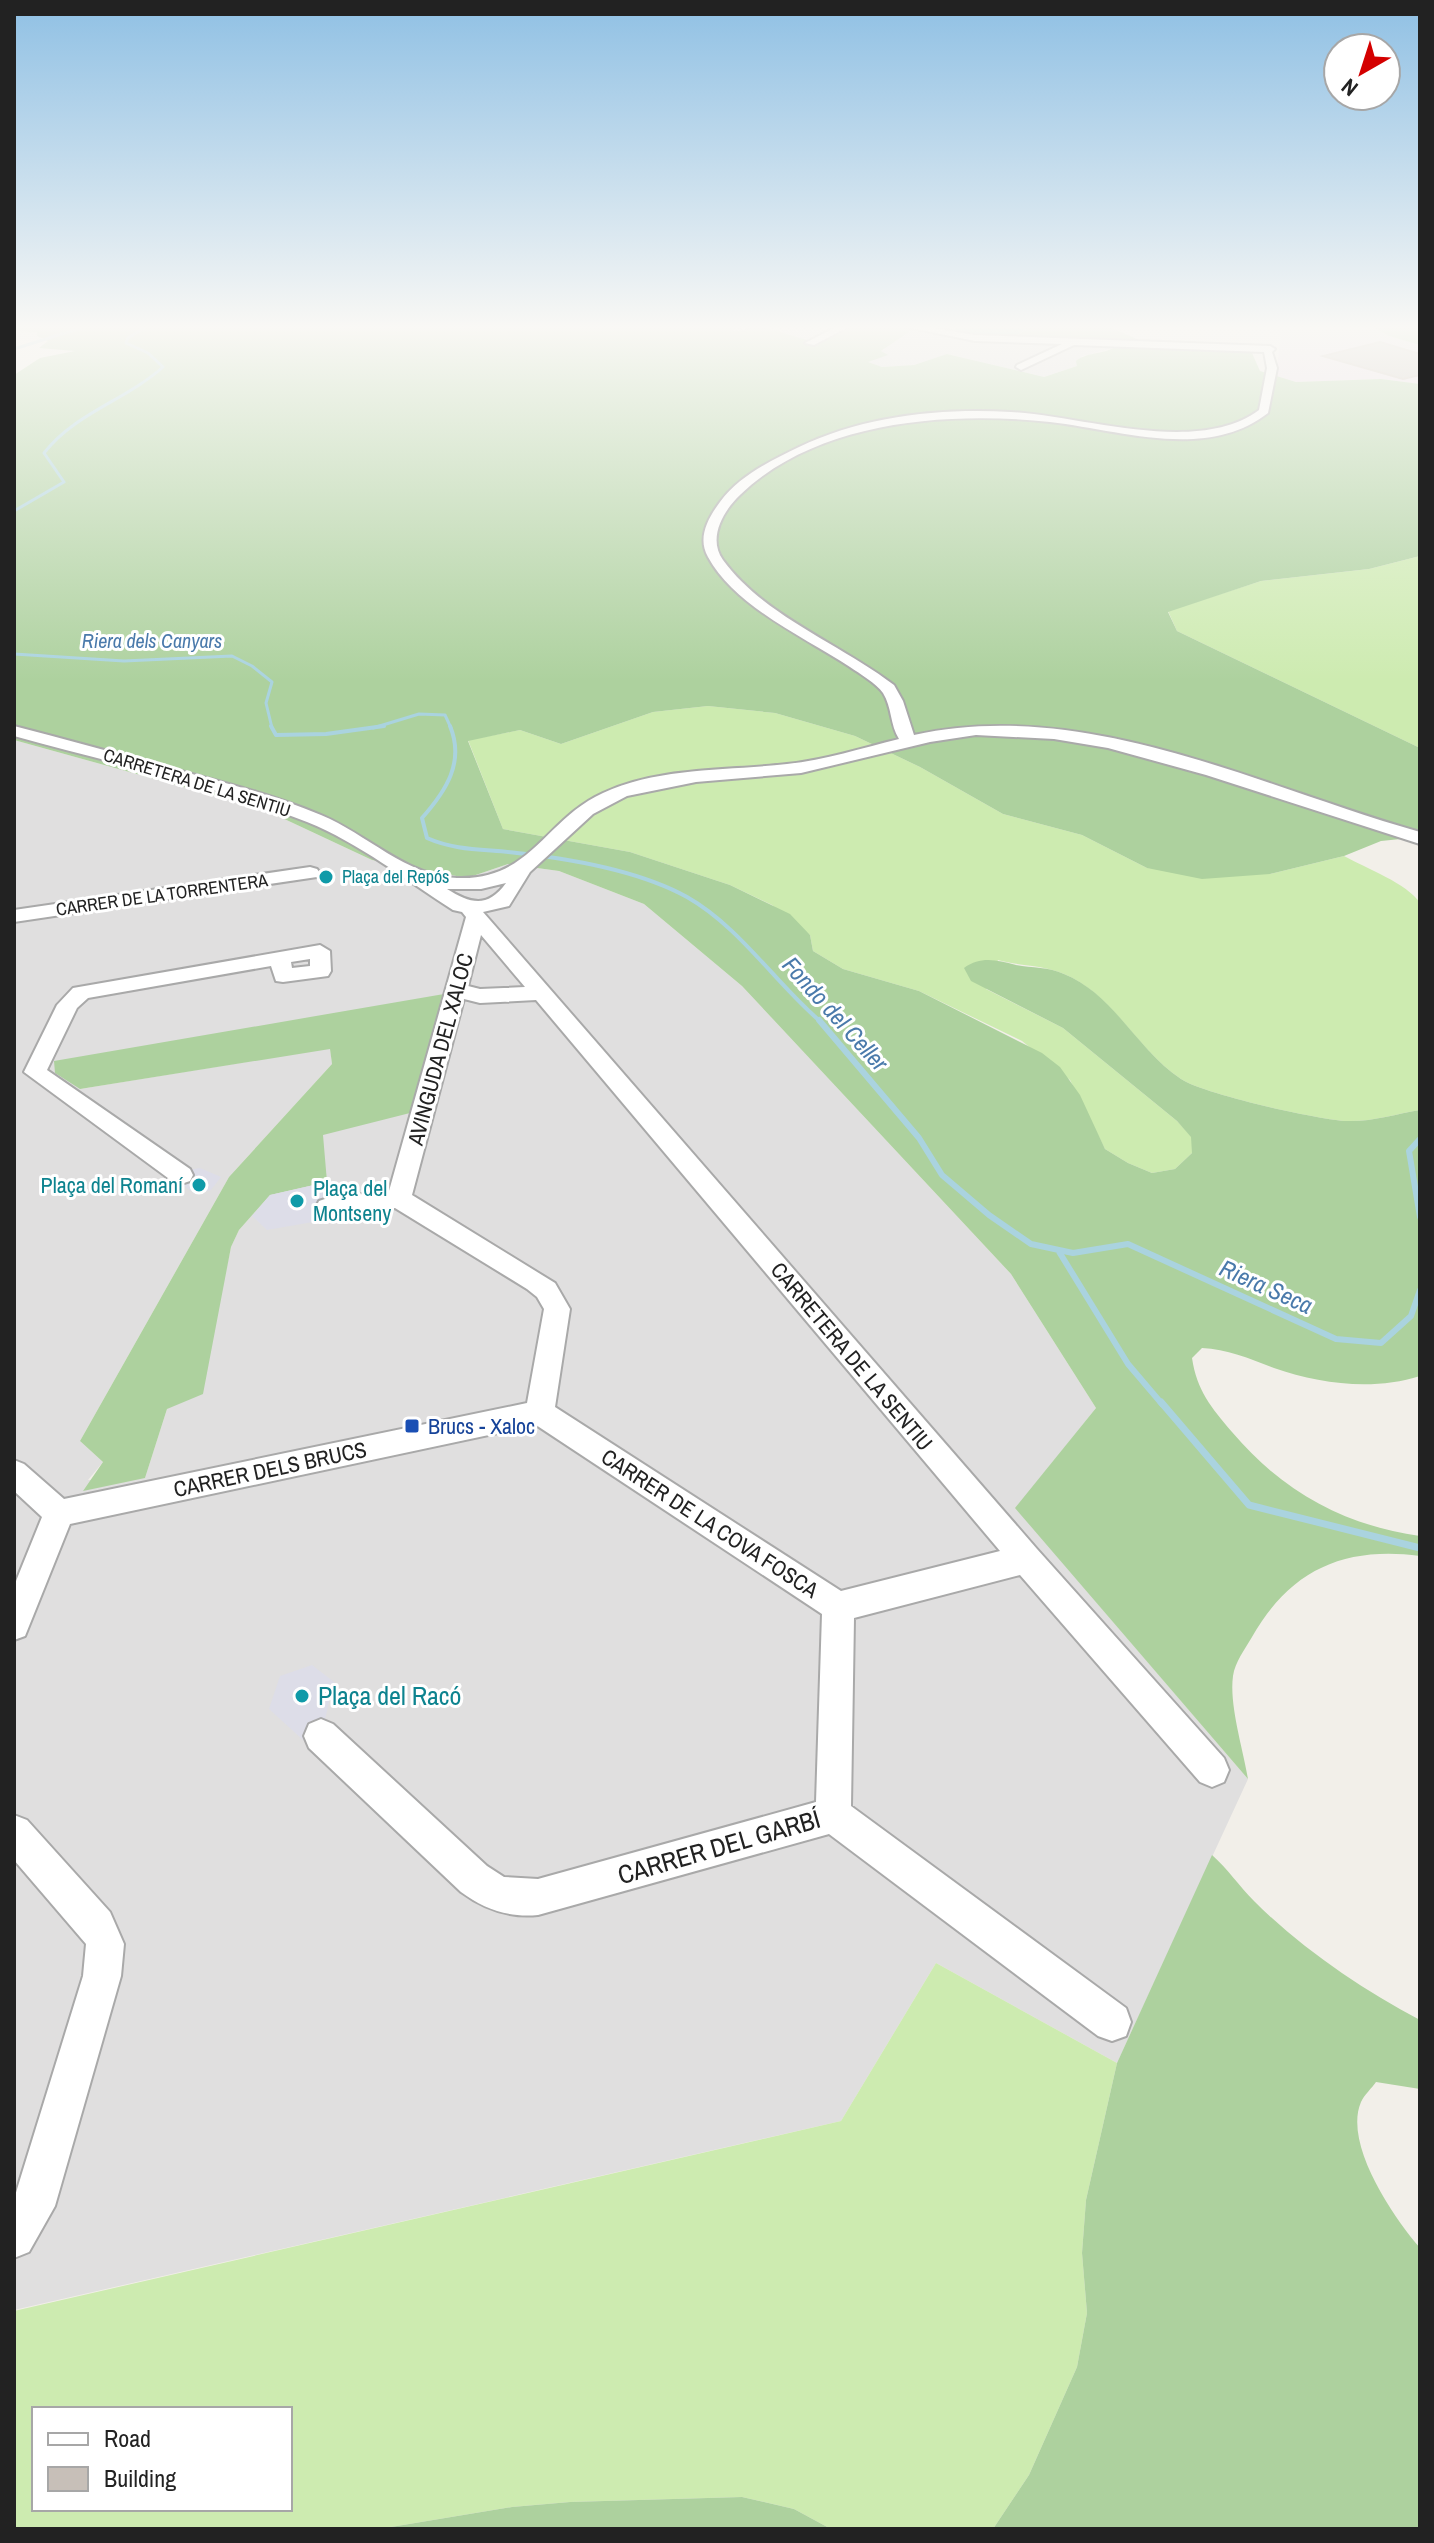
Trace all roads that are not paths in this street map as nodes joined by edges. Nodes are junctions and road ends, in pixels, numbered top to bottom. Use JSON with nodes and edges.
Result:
{"nodes":[{"id":1,"x":812,"y":445,"type":"edge"},
{"id":2,"x":899,"y":719,"type":"junction"},
{"id":3,"x":14,"y":731,"type":"edge"},
{"id":4,"x":947,"y":732,"type":"junction"},
{"id":5,"x":914,"y":739,"type":"junction"},
{"id":6,"x":875,"y":749,"type":"junction"},
{"id":7,"x":1420,"y":838,"type":"edge"},
{"id":8,"x":525,"y":866,"type":"junction"},
{"id":9,"x":310,"y":873,"type":"dead end"},
{"id":10,"x":414,"y":876,"type":"junction"},
{"id":11,"x":487,"y":894,"type":"junction"},
{"id":12,"x":14,"y":916,"type":"edge"},
{"id":13,"x":469,"y":916,"type":"junction"},
{"id":14,"x":496,"y":939,"type":"junction"},
{"id":15,"x":280,"y":960,"type":"dead end"},
{"id":16,"x":542,"y":993,"type":"junction"},
{"id":17,"x":454,"y":1002,"type":"junction"},
{"id":18,"x":24,"y":1074,"type":"edge"},
{"id":19,"x":181,"y":1175,"type":"dead end"},
{"id":20,"x":399,"y":1199,"type":"junction"},
{"id":21,"x":328,"y":1207,"type":"dead end"},
{"id":22,"x":540,"y":1412,"type":"junction"},
{"id":23,"x":14,"y":1473,"type":"edge"},
{"id":24,"x":59,"y":1513,"type":"junction"},
{"id":25,"x":1026,"y":1559,"type":"junction"},
{"id":26,"x":838,"y":1607,"type":"junction"},
{"id":27,"x":14,"y":1625,"type":"edge"},
{"id":28,"x":321,"y":1736,"type":"dead end"},
{"id":29,"x":1212,"y":1770,"type":"dead end"},
{"id":30,"x":833,"y":1815,"type":"junction"},
{"id":31,"x":14,"y":1833,"type":"edge"},
{"id":32,"x":1112,"y":2022,"type":"dead end"},
{"id":33,"x":14,"y":2237,"type":"edge"}],
"edges":[{"from":1,"to":2,"type":"street"},
{"from":2,"to":4,"type":"street"},
{"from":2,"to":5,"type":"street"},
{"from":2,"to":6,"type":"street"},
{"from":3,"to":10,"type":"street","name":"CARRETERA DE LA SENTIU"},
{"from":4,"to":5,"type":"street"},
{"from":4,"to":7,"type":"street"},
{"from":5,"to":6,"type":"street"},
{"from":6,"to":8,"type":"street"},
{"from":8,"to":11,"type":"street"},
{"from":8,"to":11,"type":"street"},
{"from":9,"to":12,"type":"street","name":"CARRER DE LA TORRENTERA"},
{"from":10,"to":11,"type":"street"},
{"from":10,"to":13,"type":"street","name":"CARRETERA DE LA SENTIU"},
{"from":11,"to":13,"type":"street"},
{"from":11,"to":14,"type":"street","name":"AVINGUDA DEL XALOC"},
{"from":13,"to":14,"type":"street","name":"AVINGUDA DEL XALOC"},
{"from":13,"to":17,"type":"street","name":"AVINGUDA DEL XALOC"},
{"from":14,"to":16,"type":"street","name":"CARRETERA DE LA SENTIU"},
{"from":15,"to":18,"type":"street"},
{"from":16,"to":17,"type":"street"},
{"from":16,"to":25,"type":"street","name":"CARRETERA DE LA SENTIU"},
{"from":17,"to":20,"type":"street","name":"AVINGUDA DEL XALOC"},
{"from":18,"to":19,"type":"street"},
{"from":20,"to":21,"type":"street"},
{"from":20,"to":22,"type":"street"},
{"from":22,"to":24,"type":"street","name":"CARRER DELS BRUCS"},
{"from":22,"to":26,"type":"street","name":"CARRER DE LA COVA FOSCA"},
{"from":23,"to":24,"type":"street"},
{"from":24,"to":27,"type":"street"},
{"from":25,"to":26,"type":"street","name":"CARRER DE LA COVA FOSCA"},
{"from":25,"to":29,"type":"street","name":"CARRETERA DE LA SENTIU"},
{"from":26,"to":30,"type":"street"},
{"from":28,"to":30,"type":"street","name":"CARRER DEL GARBÍ"},
{"from":30,"to":32,"type":"street","name":"CARRER DEL GARBÍ"},
{"from":31,"to":33,"type":"street"}]}
